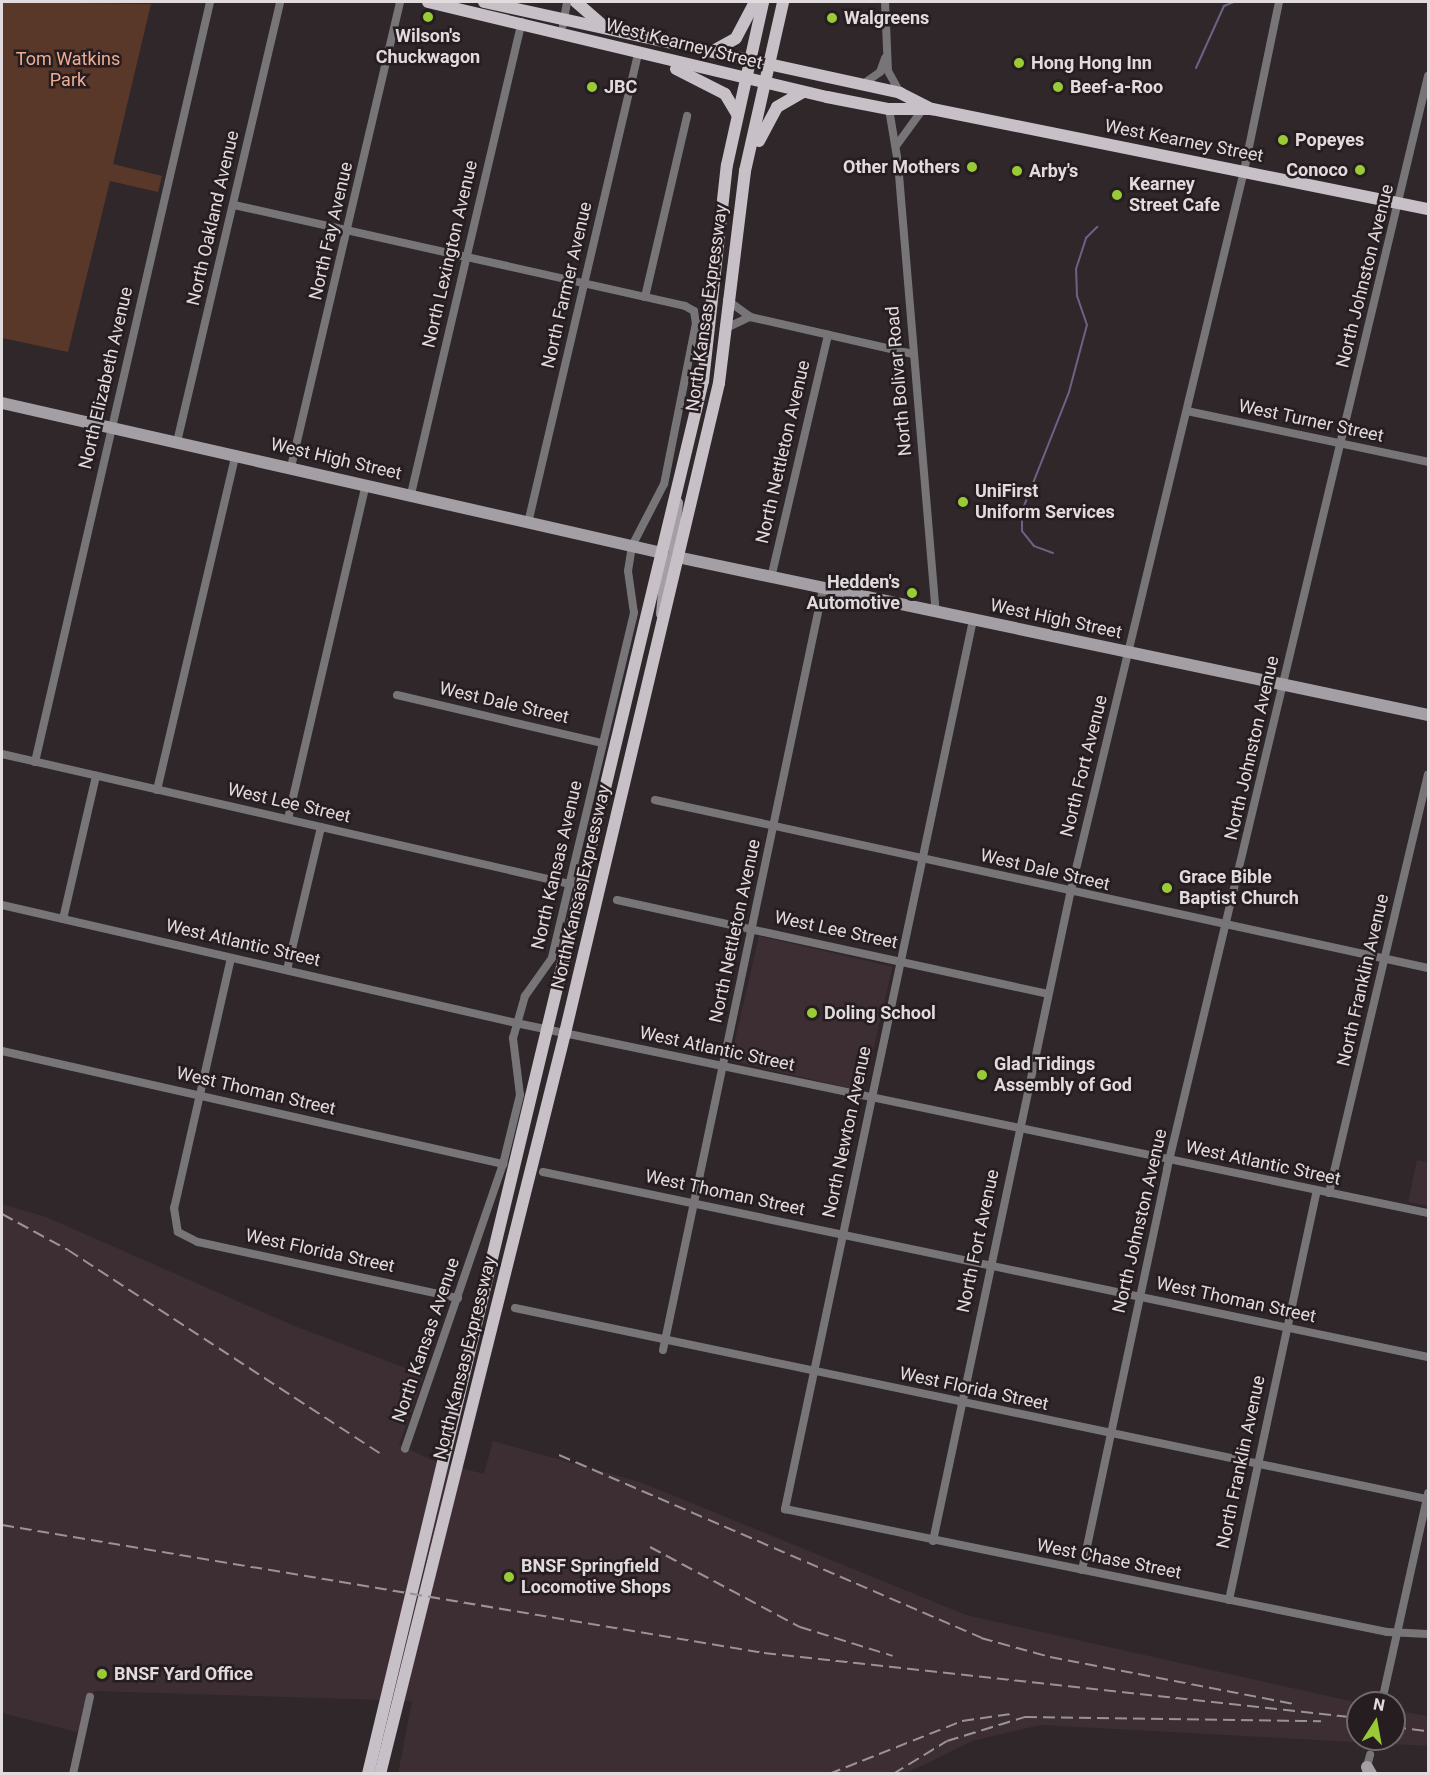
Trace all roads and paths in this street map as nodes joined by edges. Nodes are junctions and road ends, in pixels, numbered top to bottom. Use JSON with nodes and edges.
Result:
{"nodes":[{"id":1,"x":210,"y":2,"type":"edge"},
{"id":2,"x":280,"y":2,"type":"edge"},
{"id":3,"x":400,"y":2,"type":"edge"},
{"id":4,"x":428,"y":2,"type":"edge"},
{"id":5,"x":484,"y":2,"type":"edge"},
{"id":6,"x":567,"y":2,"type":"edge"},
{"id":7,"x":576,"y":2,"type":"edge"},
{"id":8,"x":755,"y":2,"type":"edge"},
{"id":9,"x":763,"y":2,"type":"edge"},
{"id":10,"x":783,"y":2,"type":"edge"},
{"id":11,"x":885,"y":2,"type":"edge"},
{"id":12,"x":1279,"y":2,"type":"edge"},
{"id":13,"x":564,"y":18,"type":"junction"},
{"id":14,"x":522,"y":22,"type":"junction"},
{"id":15,"x":606,"y":27,"type":"junction"},
{"id":16,"x":562,"y":31,"type":"junction"},
{"id":17,"x":713,"y":51,"type":"junction"},
{"id":18,"x":638,"y":54,"type":"junction"},
{"id":19,"x":886,"y":55,"type":"junction"},
{"id":20,"x":651,"y":58,"type":"junction"},
{"id":21,"x":750,"y":59,"type":"junction"},
{"id":22,"x":770,"y":64,"type":"junction"},
{"id":23,"x":1428,"y":76,"type":"edge"},
{"id":24,"x":745,"y":78,"type":"junction"},
{"id":25,"x":765,"y":83,"type":"junction"},
{"id":26,"x":862,"y":84,"type":"junction"},
{"id":27,"x":803,"y":92,"type":"junction"},
{"id":28,"x":900,"y":93,"type":"junction"},
{"id":29,"x":1427,"y":93,"type":"edge"},
{"id":30,"x":889,"y":110,"type":"junction"},
{"id":31,"x":926,"y":111,"type":"junction"},
{"id":32,"x":737,"y":114,"type":"junction"},
{"id":33,"x":687,"y":116,"type":"dead end"},
{"id":34,"x":896,"y":147,"type":"junction"},
{"id":35,"x":1244,"y":171,"type":"junction"},
{"id":36,"x":1400,"y":204,"type":"junction"},
{"id":37,"x":234,"y":205,"type":"junction"},
{"id":38,"x":1428,"y":209,"type":"edge"},
{"id":39,"x":736,"y":226,"type":"junction"},
{"id":40,"x":348,"y":231,"type":"junction"},
{"id":41,"x":467,"y":256,"type":"junction"},
{"id":42,"x":584,"y":283,"type":"junction"},
{"id":43,"x":645,"y":297,"type":"junction"},
{"id":44,"x":727,"y":300,"type":"junction"},
{"id":45,"x":750,"y":317,"type":"junction"},
{"id":46,"x":724,"y":329,"type":"junction"},
{"id":47,"x":828,"y":335,"type":"junction"},
{"id":48,"x":913,"y":354,"type":"junction"},
{"id":49,"x":2,"y":403,"type":"edge"},
{"id":50,"x":1187,"y":411,"type":"junction"},
{"id":51,"x":112,"y":426,"type":"junction"},
{"id":52,"x":177,"y":442,"type":"junction"},
{"id":53,"x":1342,"y":444,"type":"junction"},
{"id":54,"x":236,"y":454,"type":"junction"},
{"id":55,"x":1428,"y":462,"type":"edge"},
{"id":56,"x":291,"y":467,"type":"junction"},
{"id":57,"x":366,"y":484,"type":"junction"},
{"id":58,"x":676,"y":490,"type":"junction"},
{"id":59,"x":411,"y":494,"type":"junction"},
{"id":60,"x":528,"y":523,"type":"junction"},
{"id":61,"x":632,"y":546,"type":"junction"},
{"id":62,"x":662,"y":553,"type":"junction"},
{"id":63,"x":677,"y":557,"type":"junction"},
{"id":64,"x":771,"y":578,"type":"junction"},
{"id":65,"x":823,"y":589,"type":"junction"},
{"id":66,"x":936,"y":612,"type":"junction"},
{"id":67,"x":662,"y":620,"type":"junction"},
{"id":68,"x":973,"y":620,"type":"junction"},
{"id":69,"x":1128,"y":653,"type":"junction"},
{"id":70,"x":1285,"y":684,"type":"junction"},
{"id":71,"x":397,"y":695,"type":"dead end"},
{"id":72,"x":1428,"y":715,"type":"edge"},
{"id":73,"x":602,"y":743,"type":"junction"},
{"id":74,"x":2,"y":754,"type":"edge"},
{"id":75,"x":35,"y":762,"type":"junction"},
{"id":76,"x":1428,"y":775,"type":"edge"},
{"id":77,"x":96,"y":776,"type":"junction"},
{"id":78,"x":157,"y":790,"type":"junction"},
{"id":79,"x":655,"y":800,"type":"dead end"},
{"id":80,"x":288,"y":819,"type":"junction"},
{"id":81,"x":321,"y":826,"type":"junction"},
{"id":82,"x":774,"y":826,"type":"junction"},
{"id":83,"x":922,"y":859,"type":"junction"},
{"id":84,"x":570,"y":884,"type":"junction"},
{"id":85,"x":1070,"y":894,"type":"junction"},
{"id":86,"x":617,"y":900,"type":"dead end"},
{"id":87,"x":2,"y":905,"type":"edge"},
{"id":88,"x":63,"y":919,"type":"junction"},
{"id":89,"x":1227,"y":927,"type":"junction"},
{"id":90,"x":753,"y":929,"type":"junction"},
{"id":91,"x":231,"y":958,"type":"junction"},
{"id":92,"x":1385,"y":959,"type":"junction"},
{"id":93,"x":900,"y":961,"type":"junction"},
{"id":94,"x":1428,"y":968,"type":"edge"},
{"id":95,"x":287,"y":969,"type":"junction"},
{"id":96,"x":1048,"y":994,"type":"junction"},
{"id":97,"x":516,"y":1023,"type":"junction"},
{"id":98,"x":550,"y":1030,"type":"junction"},
{"id":99,"x":565,"y":1033,"type":"junction"},
{"id":100,"x":2,"y":1051,"type":"edge"},
{"id":101,"x":722,"y":1066,"type":"junction"},
{"id":102,"x":200,"y":1096,"type":"junction"},
{"id":103,"x":871,"y":1099,"type":"junction"},
{"id":104,"x":1018,"y":1129,"type":"junction"},
{"id":105,"x":1171,"y":1161,"type":"junction"},
{"id":106,"x":503,"y":1164,"type":"junction"},
{"id":107,"x":543,"y":1172,"type":"dead end"},
{"id":108,"x":1317,"y":1191,"type":"junction"},
{"id":109,"x":1329,"y":1194,"type":"junction"},
{"id":110,"x":694,"y":1203,"type":"junction"},
{"id":111,"x":1428,"y":1213,"type":"edge"},
{"id":112,"x":842,"y":1235,"type":"junction"},
{"id":113,"x":990,"y":1265,"type":"junction"},
{"id":114,"x":1139,"y":1297,"type":"junction"},
{"id":115,"x":458,"y":1298,"type":"junction"},
{"id":116,"x":515,"y":1308,"type":"dead end"},
{"id":117,"x":1287,"y":1328,"type":"junction"},
{"id":118,"x":666,"y":1339,"type":"junction"},
{"id":119,"x":663,"y":1350,"type":"dead end"},
{"id":120,"x":1428,"y":1357,"type":"edge"},
{"id":121,"x":814,"y":1374,"type":"junction"},
{"id":122,"x":962,"y":1404,"type":"junction"},
{"id":123,"x":1110,"y":1434,"type":"junction"},
{"id":124,"x":405,"y":1449,"type":"dead end"},
{"id":125,"x":1257,"y":1465,"type":"junction"},
{"id":126,"x":1428,"y":1496,"type":"edge"},
{"id":127,"x":785,"y":1509,"type":"joint"},
{"id":128,"x":933,"y":1541,"type":"junction"},
{"id":129,"x":1082,"y":1570,"type":"junction"},
{"id":130,"x":1229,"y":1600,"type":"junction"},
{"id":131,"x":1397,"y":1634,"type":"junction"},
{"id":132,"x":1428,"y":1634,"type":"edge"},
{"id":133,"x":1384,"y":1691,"type":"edge"},
{"id":134,"x":90,"y":1697,"type":"dead end"},
{"id":135,"x":73,"y":1773,"type":"edge"},
{"id":136,"x":368,"y":1773,"type":"edge"},
{"id":137,"x":380,"y":1773,"type":"edge"}],
"edges":[{"from":1,"to":51,"type":"street","name":"North Elizabeth Avenue"},
{"from":2,"to":37,"type":"street","name":"North Oakland Avenue"},
{"from":3,"to":40,"type":"street","name":"North Fay Avenue"},
{"from":4,"to":14,"type":"main road","name":"West Kearney Street"},
{"from":5,"to":13,"type":"main road","name":"West Kearney Street"},
{"from":6,"to":13,"type":"street"},
{"from":7,"to":15,"type":"main road"},
{"from":8,"to":17,"type":"main road"},
{"from":9,"to":21,"type":"main road","name":"North Kansas Expressway"},
{"from":10,"to":22,"type":"main road","name":"North Kansas Expressway"},
{"from":11,"to":19,"type":"street"},
{"from":12,"to":35,"type":"street","name":"North Fort Avenue"},
{"from":13,"to":15,"type":"main road","name":"West Kearney Street"},
{"from":13,"to":16,"type":"street"},
{"from":14,"to":16,"type":"main road","name":"West Kearney Street"},
{"from":14,"to":41,"type":"street","name":"North Lexington Avenue"},
{"from":15,"to":17,"type":"main road","name":"West Kearney Street"},
{"from":16,"to":18,"type":"main road","name":"West Kearney Street"},
{"from":17,"to":21,"type":"main road","name":"West Kearney Street"},
{"from":18,"to":20,"type":"main road","name":"West Kearney Street"},
{"from":18,"to":42,"type":"street","name":"North Farmer Avenue"},
{"from":19,"to":26,"type":"street"},
{"from":19,"to":28,"type":"street"},
{"from":20,"to":24,"type":"main road","name":"West Kearney Street"},
{"from":20,"to":32,"type":"main road"},
{"from":21,"to":22,"type":"main road","name":"West Kearney Street"},
{"from":21,"to":24,"type":"main road","name":"North Kansas Expressway"},
{"from":22,"to":25,"type":"main road","name":"North Kansas Expressway"},
{"from":22,"to":26,"type":"main road","name":"West Kearney Street"},
{"from":23,"to":29,"type":"street","name":"North Johnston Avenue"},
{"from":24,"to":25,"type":"main road","name":"West Kearney Street"},
{"from":24,"to":32,"type":"main road","name":"North Kansas Expressway"},
{"from":25,"to":27,"type":"main road","name":"West Kearney Street"},
{"from":25,"to":39,"type":"main road","name":"North Kansas Expressway"},
{"from":26,"to":28,"type":"main road","name":"West Kearney Street"},
{"from":27,"to":30,"type":"main road","name":"West Kearney Street"},
{"from":27,"to":39,"type":"main road"},
{"from":28,"to":31,"type":"main road","name":"West Kearney Street"},
{"from":29,"to":36,"type":"street","name":"North Johnston Avenue"},
{"from":30,"to":31,"type":"main road","name":"West Kearney Street"},
{"from":30,"to":34,"type":"street","name":"North Bolivar Road"},
{"from":31,"to":34,"type":"street"},
{"from":31,"to":35,"type":"main road","name":"West Kearney Street"},
{"from":32,"to":58,"type":"main road","name":"North Kansas Expressway"},
{"from":33,"to":43,"type":"street"},
{"from":34,"to":48,"type":"street","name":"North Bolivar Road"},
{"from":35,"to":36,"type":"main road","name":"West Kearney Street"},
{"from":35,"to":50,"type":"street","name":"North Fort Avenue"},
{"from":36,"to":38,"type":"main road","name":"West Kearney Street"},
{"from":36,"to":53,"type":"street","name":"North Johnston Avenue"},
{"from":37,"to":40,"type":"street"},
{"from":37,"to":52,"type":"street","name":"North Oakland Avenue"},
{"from":39,"to":44,"type":"main road","name":"North Kansas Expressway"},
{"from":40,"to":41,"type":"street"},
{"from":40,"to":56,"type":"street","name":"North Fay Avenue"},
{"from":41,"to":42,"type":"street"},
{"from":41,"to":59,"type":"street","name":"North Lexington Avenue"},
{"from":42,"to":43,"type":"street"},
{"from":42,"to":60,"type":"street","name":"North Farmer Avenue"},
{"from":43,"to":61,"type":"street","name":"North Kansas Avenue"},
{"from":44,"to":45,"type":"street"},
{"from":44,"to":46,"type":"main road","name":"North Kansas Expressway"},
{"from":45,"to":46,"type":"street"},
{"from":45,"to":47,"type":"street"},
{"from":46,"to":63,"type":"main road","name":"North Kansas Expressway"},
{"from":47,"to":48,"type":"street"},
{"from":47,"to":64,"type":"street","name":"North Nettleton Avenue"},
{"from":48,"to":66,"type":"street","name":"North Bolivar Road"},
{"from":49,"to":51,"type":"street","name":"West High Street"},
{"from":50,"to":53,"type":"street","name":"West Turner Street"},
{"from":50,"to":69,"type":"street","name":"North Fort Avenue"},
{"from":51,"to":52,"type":"street","name":"West High Street"},
{"from":51,"to":75,"type":"street","name":"North Elizabeth Avenue"},
{"from":52,"to":54,"type":"street","name":"West High Street"},
{"from":53,"to":55,"type":"street","name":"West Turner Street"},
{"from":53,"to":70,"type":"street","name":"North Johnston Avenue"},
{"from":54,"to":56,"type":"street","name":"West High Street"},
{"from":54,"to":78,"type":"street"},
{"from":56,"to":57,"type":"street","name":"West High Street"},
{"from":57,"to":59,"type":"street","name":"West High Street"},
{"from":57,"to":80,"type":"street"},
{"from":58,"to":62,"type":"main road","name":"North Kansas Expressway"},
{"from":58,"to":63,"type":"street"},
{"from":59,"to":60,"type":"street","name":"West High Street"},
{"from":60,"to":61,"type":"street","name":"West High Street"},
{"from":61,"to":62,"type":"street","name":"West High Street"},
{"from":61,"to":73,"type":"street","name":"North Kansas Avenue"},
{"from":62,"to":67,"type":"street"},
{"from":62,"to":98,"type":"main road","name":"North Kansas Expressway"},
{"from":63,"to":64,"type":"street","name":"West High Street"},
{"from":63,"to":67,"type":"main road","name":"North Kansas Expressway"},
{"from":64,"to":65,"type":"street","name":"West High Street"},
{"from":65,"to":66,"type":"street","name":"West High Street"},
{"from":65,"to":82,"type":"street","name":"North Nettleton Avenue"},
{"from":66,"to":68,"type":"street","name":"West High Street"},
{"from":67,"to":99,"type":"main road","name":"North Kansas Expressway"},
{"from":68,"to":69,"type":"street","name":"West High Street"},
{"from":68,"to":83,"type":"street","name":"North Newton Avenue"},
{"from":69,"to":70,"type":"street","name":"West High Street"},
{"from":69,"to":85,"type":"street","name":"North Fort Avenue"},
{"from":70,"to":72,"type":"street","name":"West High Street"},
{"from":70,"to":89,"type":"street","name":"North Johnston Avenue"},
{"from":71,"to":73,"type":"street","name":"West Dale Street"},
{"from":73,"to":84,"type":"street","name":"North Kansas Avenue"},
{"from":74,"to":75,"type":"street","name":"West Lee Street"},
{"from":75,"to":77,"type":"street","name":"West Lee Street"},
{"from":76,"to":92,"type":"street","name":"North Franklin Avenue"},
{"from":77,"to":78,"type":"street","name":"West Lee Street"},
{"from":77,"to":88,"type":"street"},
{"from":78,"to":80,"type":"street","name":"West Lee Street"},
{"from":79,"to":82,"type":"street","name":"West Dale Street"},
{"from":80,"to":81,"type":"street","name":"West Lee Street"},
{"from":81,"to":84,"type":"street","name":"West Lee Street"},
{"from":81,"to":95,"type":"street"},
{"from":82,"to":83,"type":"street","name":"West Dale Street"},
{"from":82,"to":90,"type":"street","name":"North Nettleton Avenue"},
{"from":83,"to":85,"type":"street","name":"West Dale Street"},
{"from":83,"to":93,"type":"street","name":"North Newton Avenue"},
{"from":84,"to":97,"type":"street","name":"North Kansas Avenue"},
{"from":85,"to":89,"type":"street","name":"West Dale Street"},
{"from":85,"to":96,"type":"street","name":"North Fort Avenue"},
{"from":86,"to":90,"type":"street","name":"West Lee Street"},
{"from":87,"to":88,"type":"street","name":"West Atlantic Street"},
{"from":88,"to":91,"type":"street","name":"West Atlantic Street"},
{"from":89,"to":92,"type":"street","name":"West Dale Street"},
{"from":89,"to":105,"type":"street","name":"North Johnston Avenue"},
{"from":90,"to":93,"type":"street","name":"West Lee Street"},
{"from":90,"to":101,"type":"street","name":"North Nettleton Avenue"},
{"from":91,"to":95,"type":"street","name":"West Atlantic Street"},
{"from":91,"to":102,"type":"street"},
{"from":92,"to":94,"type":"street","name":"West Dale Street"},
{"from":92,"to":109,"type":"street","name":"North Franklin Avenue"},
{"from":93,"to":96,"type":"street","name":"West Lee Street"},
{"from":93,"to":103,"type":"street","name":"North Newton Avenue"},
{"from":95,"to":97,"type":"street","name":"West Atlantic Street"},
{"from":96,"to":104,"type":"street","name":"North Fort Avenue"},
{"from":97,"to":98,"type":"street","name":"West Atlantic Street"},
{"from":97,"to":106,"type":"street","name":"North Kansas Avenue"},
{"from":98,"to":99,"type":"street","name":"West Atlantic Street"},
{"from":98,"to":136,"type":"main road","name":"North Kansas Expressway"},
{"from":99,"to":101,"type":"street","name":"West Atlantic Street"},
{"from":99,"to":137,"type":"main road","name":"North Kansas Expressway"},
{"from":100,"to":102,"type":"street","name":"West Thoman Street"},
{"from":101,"to":103,"type":"street","name":"West Atlantic Street"},
{"from":101,"to":110,"type":"street","name":"North Nettleton Avenue"},
{"from":102,"to":106,"type":"street","name":"West Thoman Street"},
{"from":102,"to":115,"type":"street","name":"West Florida Street"},
{"from":103,"to":104,"type":"street","name":"West Atlantic Street"},
{"from":103,"to":112,"type":"street","name":"North Newton Avenue"},
{"from":104,"to":105,"type":"street","name":"West Atlantic Street"},
{"from":104,"to":113,"type":"street","name":"North Fort Avenue"},
{"from":105,"to":108,"type":"street","name":"West Atlantic Street"},
{"from":105,"to":114,"type":"street","name":"North Johnston Avenue"},
{"from":106,"to":115,"type":"street","name":"North Kansas Avenue"},
{"from":107,"to":110,"type":"street","name":"West Thoman Street"},
{"from":108,"to":109,"type":"street","name":"West Atlantic Street"},
{"from":108,"to":117,"type":"street","name":"North Franklin Avenue"},
{"from":109,"to":111,"type":"street","name":"West Atlantic Street"},
{"from":110,"to":112,"type":"street","name":"West Thoman Street"},
{"from":110,"to":118,"type":"street","name":"North Nettleton Avenue"},
{"from":112,"to":113,"type":"street","name":"West Thoman Street"},
{"from":112,"to":121,"type":"street","name":"North Newton Avenue"},
{"from":113,"to":114,"type":"street","name":"West Thoman Street"},
{"from":113,"to":122,"type":"street","name":"North Fort Avenue"},
{"from":114,"to":117,"type":"street","name":"West Thoman Street"},
{"from":114,"to":123,"type":"street","name":"North Johnston Avenue"},
{"from":115,"to":124,"type":"street","name":"North Kansas Avenue"},
{"from":116,"to":118,"type":"street","name":"West Florida Street"},
{"from":117,"to":120,"type":"street","name":"West Thoman Street"},
{"from":117,"to":125,"type":"street","name":"North Franklin Avenue"},
{"from":118,"to":119,"type":"street","name":"North Nettleton Avenue"},
{"from":118,"to":121,"type":"street","name":"West Florida Street"},
{"from":121,"to":122,"type":"street","name":"West Florida Street"},
{"from":121,"to":127,"type":"street","name":"North Newton Avenue"},
{"from":122,"to":123,"type":"street","name":"West Florida Street"},
{"from":122,"to":128,"type":"street","name":"North Fort Avenue"},
{"from":123,"to":125,"type":"street","name":"West Florida Street"},
{"from":123,"to":129,"type":"street","name":"North Johnston Avenue"},
{"from":125,"to":126,"type":"street","name":"West Florida Street"},
{"from":125,"to":130,"type":"street","name":"North Franklin Avenue"},
{"from":126,"to":131,"type":"street"},
{"from":127,"to":128,"type":"street","name":"West Chase Street"},
{"from":128,"to":129,"type":"street","name":"West Chase Street"},
{"from":129,"to":130,"type":"street","name":"West Chase Street"},
{"from":130,"to":131,"type":"street","name":"West Chase Street"},
{"from":131,"to":132,"type":"street","name":"West Chase Street"},
{"from":131,"to":133,"type":"street"},
{"from":134,"to":135,"type":"street"}]}
